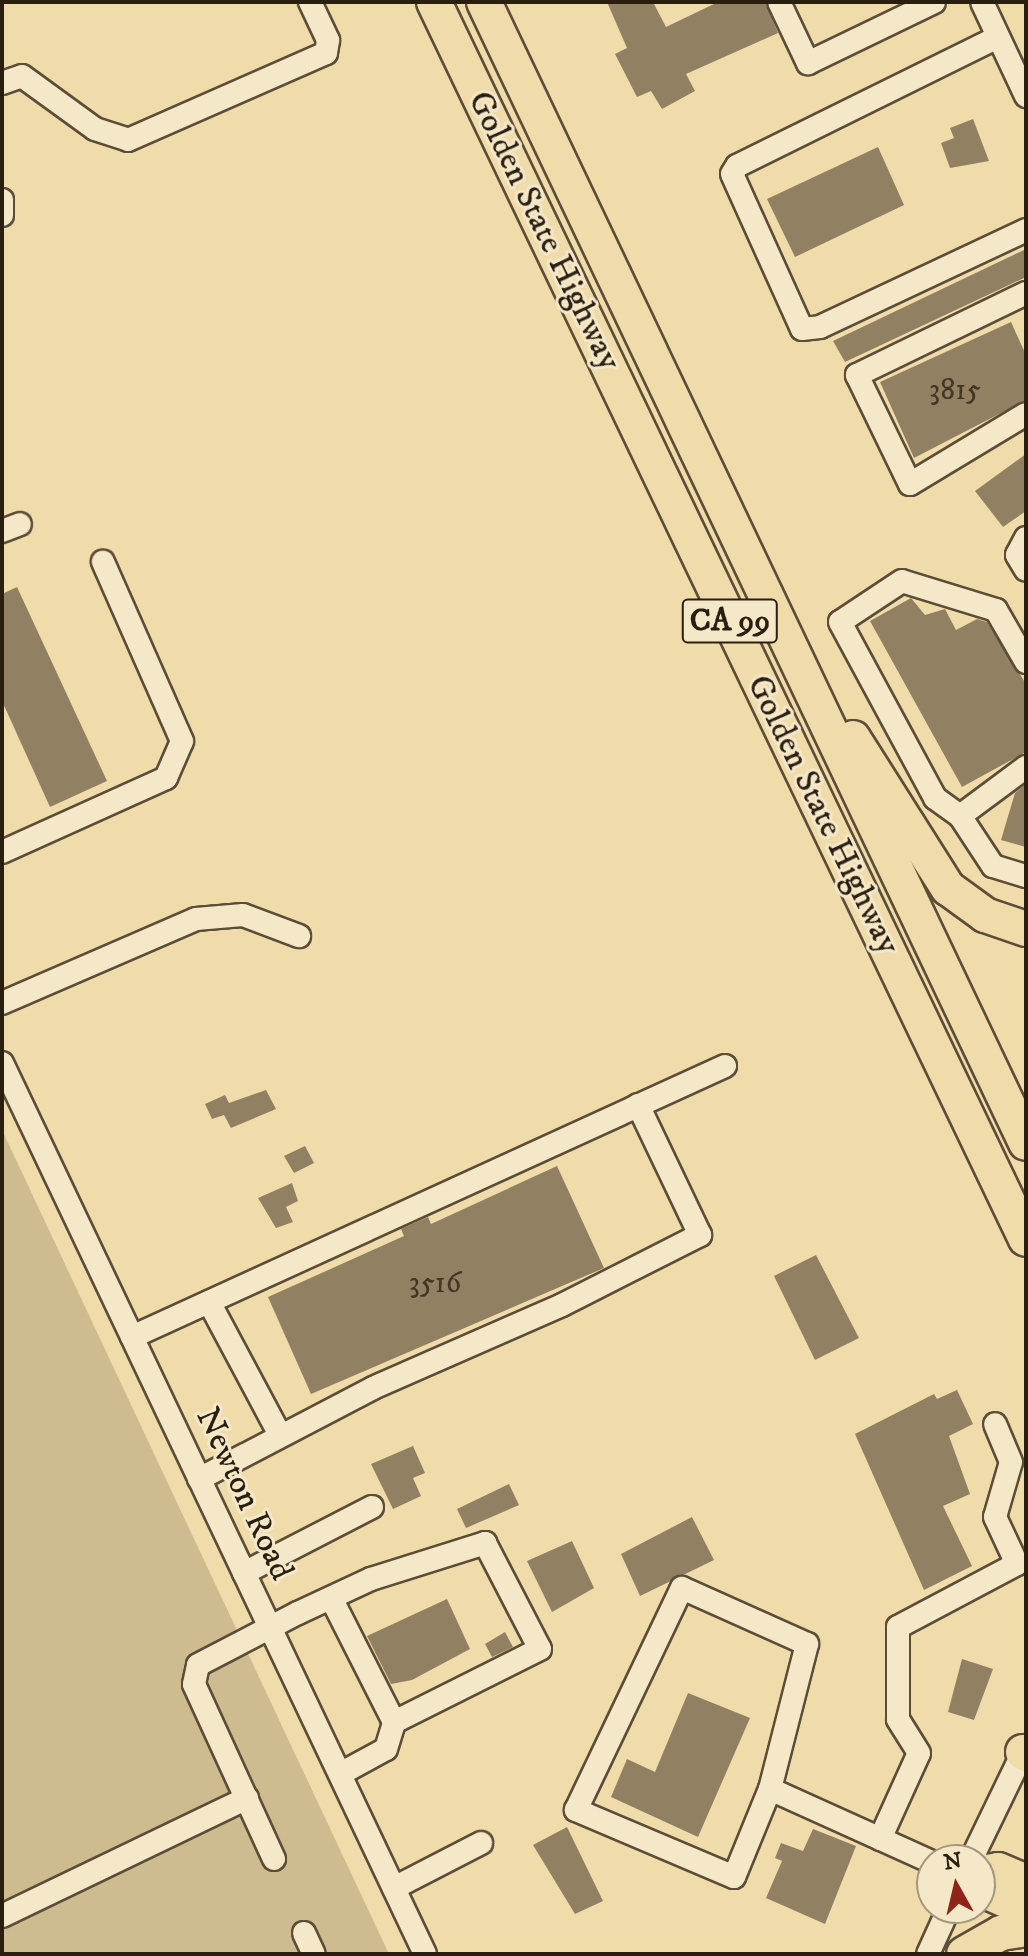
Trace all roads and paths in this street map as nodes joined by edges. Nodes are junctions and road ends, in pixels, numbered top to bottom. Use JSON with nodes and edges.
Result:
{"nodes":[{"id":1,"x":310,"y":2,"type":"edge"},
{"id":2,"x":434,"y":2,"type":"edge"},
{"id":3,"x":484,"y":2,"type":"edge"},
{"id":4,"x":779,"y":2,"type":"edge"},
{"id":5,"x":934,"y":2,"type":"edge"},
{"id":6,"x":982,"y":2,"type":"edge"},
{"id":7,"x":998,"y":37,"type":"junction"},
{"id":8,"x":1020,"y":67,"type":"edge"},
{"id":9,"x":2,"y":83,"type":"edge"},
{"id":10,"x":1026,"y":96,"type":"edge"},
{"id":11,"x":2,"y":200,"type":"edge"},
{"id":12,"x":2,"y":215,"type":"edge"},
{"id":13,"x":1026,"y":230,"type":"edge"},
{"id":14,"x":1026,"y":293,"type":"edge"},
{"id":15,"x":1026,"y":414,"type":"edge"},
{"id":16,"x":1026,"y":538,"type":"edge"},
{"id":17,"x":103,"y":562,"type":"dead end"},
{"id":18,"x":1026,"y":570,"type":"edge"},
{"id":19,"x":1026,"y":662,"type":"edge"},
{"id":20,"x":816,"y":708,"type":"junction"},
{"id":21,"x":1026,"y":767,"type":"edge"},
{"id":22,"x":960,"y":816,"type":"junction"},
{"id":23,"x":2,"y":852,"type":"edge"},
{"id":24,"x":1026,"y":876,"type":"edge"},
{"id":25,"x":1026,"y":929,"type":"edge"},
{"id":26,"x":299,"y":936,"type":"dead end"},
{"id":27,"x":2,"y":1003,"type":"edge"},
{"id":28,"x":2,"y":1063,"type":"edge"},
{"id":29,"x":725,"y":1066,"type":"dead end"},
{"id":30,"x":638,"y":1105,"type":"junction"},
{"id":31,"x":1026,"y":1143,"type":"edge"},
{"id":32,"x":1026,"y":1239,"type":"edge"},
{"id":33,"x":209,"y":1302,"type":"junction"},
{"id":34,"x":132,"y":1337,"type":"junction"},
{"id":35,"x":995,"y":1424,"type":"dead end"},
{"id":36,"x":280,"y":1435,"type":"junction"},
{"id":37,"x":199,"y":1479,"type":"junction"},
{"id":38,"x":372,"y":1507,"type":"dead end"},
{"id":39,"x":244,"y":1573,"type":"junction"},
{"id":40,"x":331,"y":1598,"type":"junction"},
{"id":41,"x":270,"y":1628,"type":"junction"},
{"id":42,"x":394,"y":1722,"type":"junction"},
{"id":43,"x":1025,"y":1750,"type":"edge"},
{"id":44,"x":340,"y":1774,"type":"junction"},
{"id":45,"x":770,"y":1789,"type":"junction"},
{"id":46,"x":247,"y":1798,"type":"junction"},
{"id":47,"x":880,"y":1839,"type":"junction"},
{"id":48,"x":481,"y":1843,"type":"dead end"},
{"id":49,"x":979,"y":1844,"type":"edge"},
{"id":50,"x":916,"y":1855,"type":"edge"},
{"id":51,"x":274,"y":1859,"type":"dead end"},
{"id":52,"x":996,"y":1870,"type":"edge"},
{"id":53,"x":1026,"y":1882,"type":"edge"},
{"id":54,"x":394,"y":1888,"type":"junction"},
{"id":55,"x":996,"y":1896,"type":"edge"},
{"id":56,"x":1026,"y":1909,"type":"edge"},
{"id":57,"x":2,"y":1916,"type":"edge"},
{"id":58,"x":942,"y":1924,"type":"edge"},
{"id":59,"x":1026,"y":1929,"type":"edge"},
{"id":60,"x":304,"y":1933,"type":"dead end"},
{"id":61,"x":314,"y":1954,"type":"edge"},
{"id":62,"x":425,"y":1954,"type":"edge"},
{"id":63,"x":928,"y":1954,"type":"edge"},
{"id":64,"x":964,"y":1954,"type":"edge"}],
"edges":[{"from":1,"to":9,"type":"street"},
{"from":2,"to":32,"type":"highway","name":"Golden State Highway","number":"CA 99"},
{"from":3,"to":20,"type":"highway","name":"Golden State Highway","number":"CA 99"},
{"from":4,"to":5,"type":"street"},
{"from":6,"to":7,"type":"street"},
{"from":7,"to":8,"type":"street"},
{"from":7,"to":13,"type":"street"},
{"from":8,"to":10,"type":"street"},
{"from":11,"to":12,"type":"street"},
{"from":14,"to":15,"type":"street"},
{"from":16,"to":18,"type":"street"},
{"from":17,"to":23,"type":"street"},
{"from":19,"to":22,"type":"street"},
{"from":20,"to":25,"type":"highway"},
{"from":20,"to":31,"type":"highway","name":"Golden State Highway","number":"CA 99"},
{"from":21,"to":22,"type":"street"},
{"from":22,"to":24,"type":"street"},
{"from":26,"to":27,"type":"street"},
{"from":28,"to":34,"type":"street","name":"Newton Road"},
{"from":29,"to":30,"type":"street"},
{"from":30,"to":33,"type":"street"},
{"from":30,"to":36,"type":"street"},
{"from":33,"to":34,"type":"street"},
{"from":33,"to":36,"type":"street"},
{"from":34,"to":37,"type":"street","name":"Newton Road"},
{"from":35,"to":47,"type":"street"},
{"from":36,"to":37,"type":"street"},
{"from":37,"to":39,"type":"street","name":"Newton Road"},
{"from":38,"to":39,"type":"street"},
{"from":39,"to":41,"type":"street","name":"Newton Road"},
{"from":40,"to":41,"type":"street"},
{"from":40,"to":42,"type":"street"},
{"from":40,"to":42,"type":"street"},
{"from":41,"to":44,"type":"street","name":"Newton Road"},
{"from":41,"to":46,"type":"street"},
{"from":42,"to":44,"type":"street"},
{"from":43,"to":49,"type":"street"},
{"from":44,"to":54,"type":"street","name":"Newton Road"},
{"from":45,"to":45,"type":"street"},
{"from":45,"to":47,"type":"street"},
{"from":46,"to":51,"type":"street"},
{"from":46,"to":57,"type":"street"},
{"from":47,"to":50,"type":"street"},
{"from":48,"to":54,"type":"street"},
{"from":52,"to":53,"type":"highway"},
{"from":54,"to":62,"type":"street","name":"Newton Road"},
{"from":55,"to":56,"type":"highway"},
{"from":58,"to":63,"type":"street"},
{"from":59,"to":64,"type":"highway"},
{"from":60,"to":61,"type":"street"}]}
